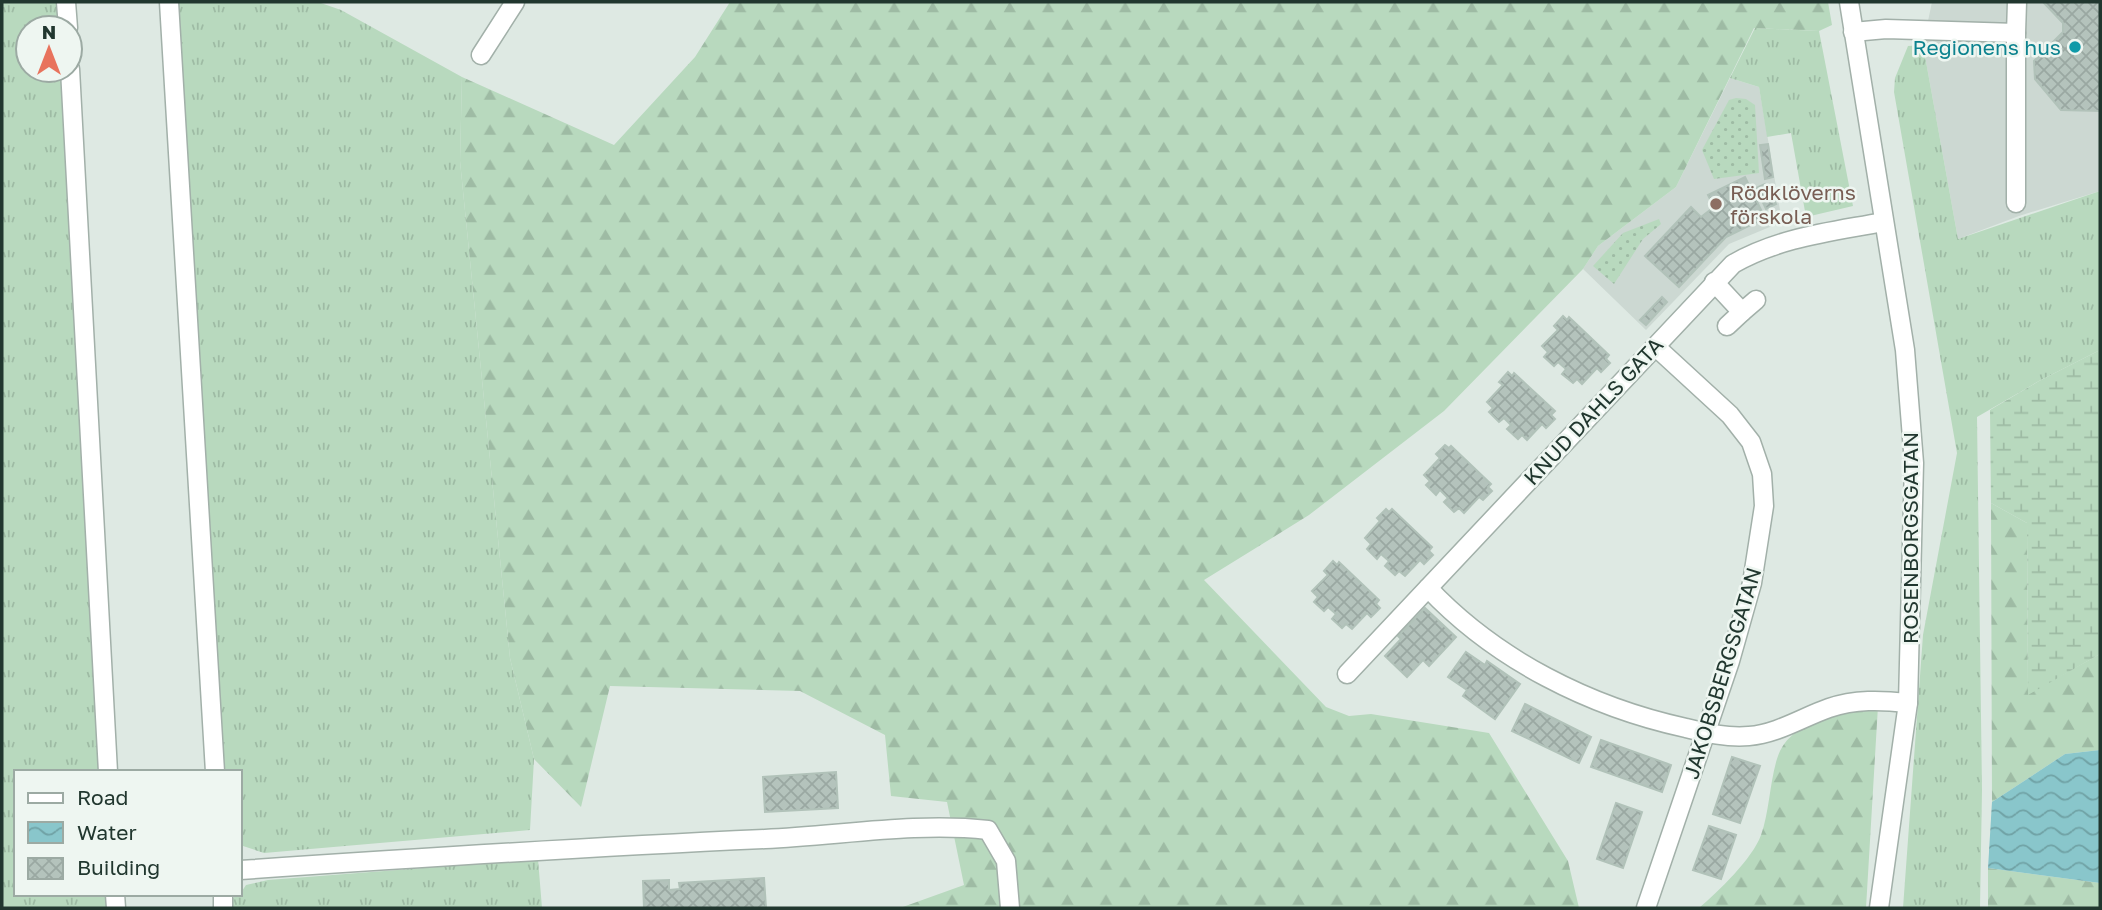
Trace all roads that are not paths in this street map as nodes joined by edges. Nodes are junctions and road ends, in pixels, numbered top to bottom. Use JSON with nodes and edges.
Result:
{"nodes":[{"id":1,"x":169,"y":2,"type":"edge"},
{"id":2,"x":515,"y":2,"type":"edge"},
{"id":3,"x":1849,"y":2,"type":"edge"},
{"id":4,"x":2017,"y":2,"type":"edge"},
{"id":5,"x":1853,"y":32,"type":"junction"},
{"id":6,"x":2016,"y":33,"type":"junction"},
{"id":7,"x":481,"y":55,"type":"dead end"},
{"id":8,"x":71,"y":84,"type":"edge"},
{"id":9,"x":2016,"y":203,"type":"dead end"},
{"id":10,"x":1883,"y":222,"type":"junction"},
{"id":11,"x":1714,"y":282,"type":"junction"},
{"id":12,"x":1756,"y":300,"type":"dead end"},
{"id":13,"x":1742,"y":312,"type":"junction"},
{"id":14,"x":1727,"y":326,"type":"dead end"},
{"id":15,"x":1656,"y":347,"type":"junction"},
{"id":16,"x":1427,"y":589,"type":"junction"},
{"id":17,"x":1347,"y":674,"type":"dead end"},
{"id":18,"x":1908,"y":703,"type":"junction"},
{"id":19,"x":1705,"y":733,"type":"junction"},
{"id":20,"x":108,"y":770,"type":"edge"},
{"id":21,"x":215,"y":770,"type":"edge"},
{"id":22,"x":242,"y":870,"type":"edge"},
{"id":23,"x":1010,"y":908,"type":"edge"},
{"id":24,"x":1646,"y":908,"type":"edge"},
{"id":25,"x":1879,"y":908,"type":"edge"}],
"edges":[{"from":1,"to":21,"type":"street"},
{"from":2,"to":7,"type":"street"},
{"from":3,"to":5,"type":"street","name":"ROSENBORGSGATAN"},
{"from":4,"to":6,"type":"street"},
{"from":5,"to":6,"type":"street"},
{"from":5,"to":10,"type":"street","name":"ROSENBORGSGATAN"},
{"from":6,"to":9,"type":"street"},
{"from":8,"to":20,"type":"street"},
{"from":10,"to":11,"type":"street","name":"KNUD DAHLS GATA"},
{"from":10,"to":18,"type":"street","name":"ROSENBORGSGATAN"},
{"from":11,"to":13,"type":"street"},
{"from":11,"to":15,"type":"street","name":"KNUD DAHLS GATA"},
{"from":12,"to":13,"type":"street"},
{"from":13,"to":14,"type":"street"},
{"from":15,"to":16,"type":"street","name":"KNUD DAHLS GATA"},
{"from":15,"to":19,"type":"street","name":"JAKOBSBERGSGATAN"},
{"from":16,"to":17,"type":"street","name":"KNUD DAHLS GATA"},
{"from":16,"to":19,"type":"street"},
{"from":18,"to":19,"type":"street"},
{"from":18,"to":25,"type":"street","name":"ROSENBORGSGATAN"},
{"from":19,"to":24,"type":"street","name":"JAKOBSBERGSGATAN"},
{"from":22,"to":23,"type":"street"}]}
